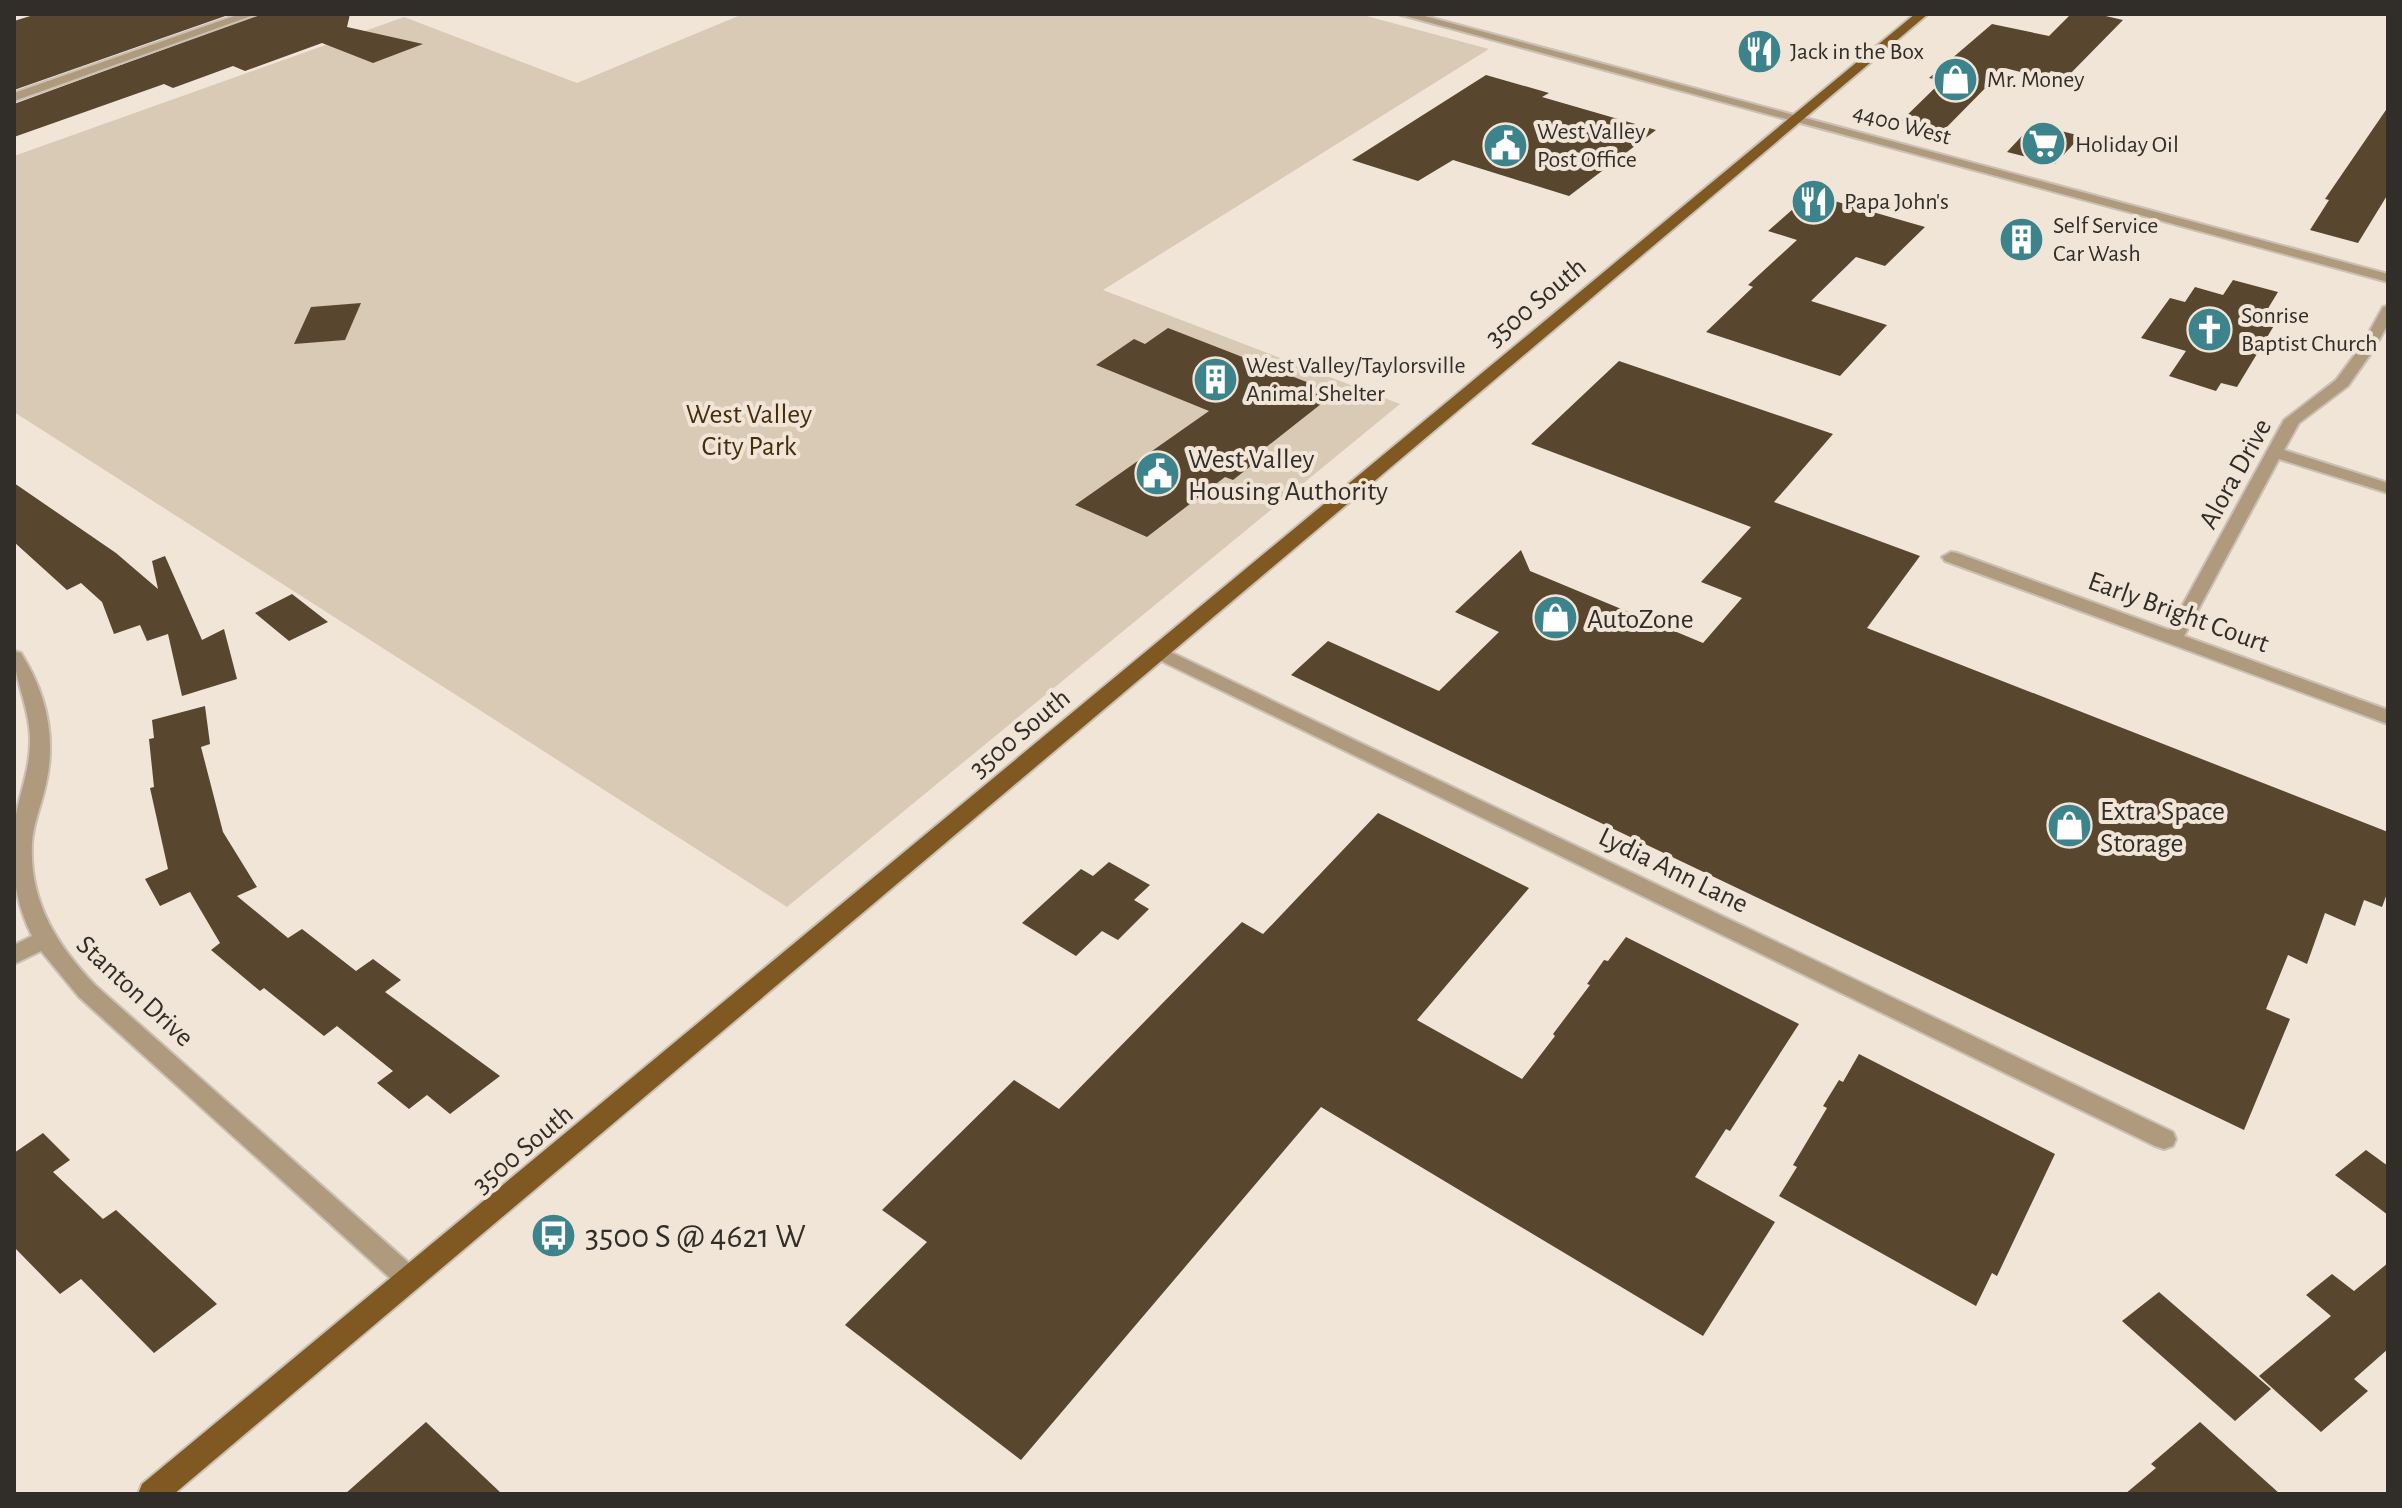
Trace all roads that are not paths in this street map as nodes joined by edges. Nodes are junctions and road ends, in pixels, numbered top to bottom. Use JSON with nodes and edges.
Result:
{"nodes":[{"id":1,"x":251,"y":14,"type":"edge"},
{"id":2,"x":1404,"y":14,"type":"edge"},
{"id":3,"x":1922,"y":14,"type":"edge"},
{"id":4,"x":14,"y":97,"type":"edge"},
{"id":5,"x":1796,"y":119,"type":"junction"},
{"id":6,"x":2388,"y":278,"type":"edge"},
{"id":7,"x":2388,"y":310,"type":"edge"},
{"id":8,"x":2369,"y":346,"type":"junction"},
{"id":9,"x":2388,"y":352,"type":"edge"},
{"id":10,"x":2275,"y":452,"type":"junction"},
{"id":11,"x":2388,"y":488,"type":"edge"},
{"id":12,"x":1951,"y":557,"type":"dead end"},
{"id":13,"x":2173,"y":639,"type":"junction"},
{"id":14,"x":1158,"y":652,"type":"junction"},
{"id":15,"x":14,"y":657,"type":"edge"},
{"id":16,"x":2388,"y":717,"type":"edge"},
{"id":17,"x":44,"y":940,"type":"junction"},
{"id":18,"x":14,"y":955,"type":"edge"},
{"id":19,"x":2164,"y":1139,"type":"dead end"},
{"id":20,"x":409,"y":1279,"type":"junction"},
{"id":21,"x":152,"y":1494,"type":"edge"}],
"edges":[{"from":1,"to":4,"type":"street"},
{"from":2,"to":5,"type":"street","name":"4400 West"},
{"from":3,"to":5,"type":"main road","name":"3500 South"},
{"from":5,"to":6,"type":"street","name":"4400 West"},
{"from":5,"to":14,"type":"main road","name":"3500 South"},
{"from":7,"to":8,"type":"street","name":"Alora Drive"},
{"from":8,"to":9,"type":"street"},
{"from":8,"to":10,"type":"street","name":"Alora Drive"},
{"from":10,"to":11,"type":"street"},
{"from":10,"to":13,"type":"street","name":"Alora Drive"},
{"from":12,"to":13,"type":"street","name":"Early Bright Court"},
{"from":13,"to":16,"type":"street","name":"Early Bright Court"},
{"from":14,"to":19,"type":"street","name":"Lydia Ann Lane"},
{"from":14,"to":20,"type":"main road","name":"3500 South"},
{"from":15,"to":17,"type":"street","name":"Stanton Drive"},
{"from":17,"to":18,"type":"street"},
{"from":17,"to":20,"type":"street","name":"Stanton Drive"},
{"from":20,"to":21,"type":"main road","name":"3500 South"}]}
